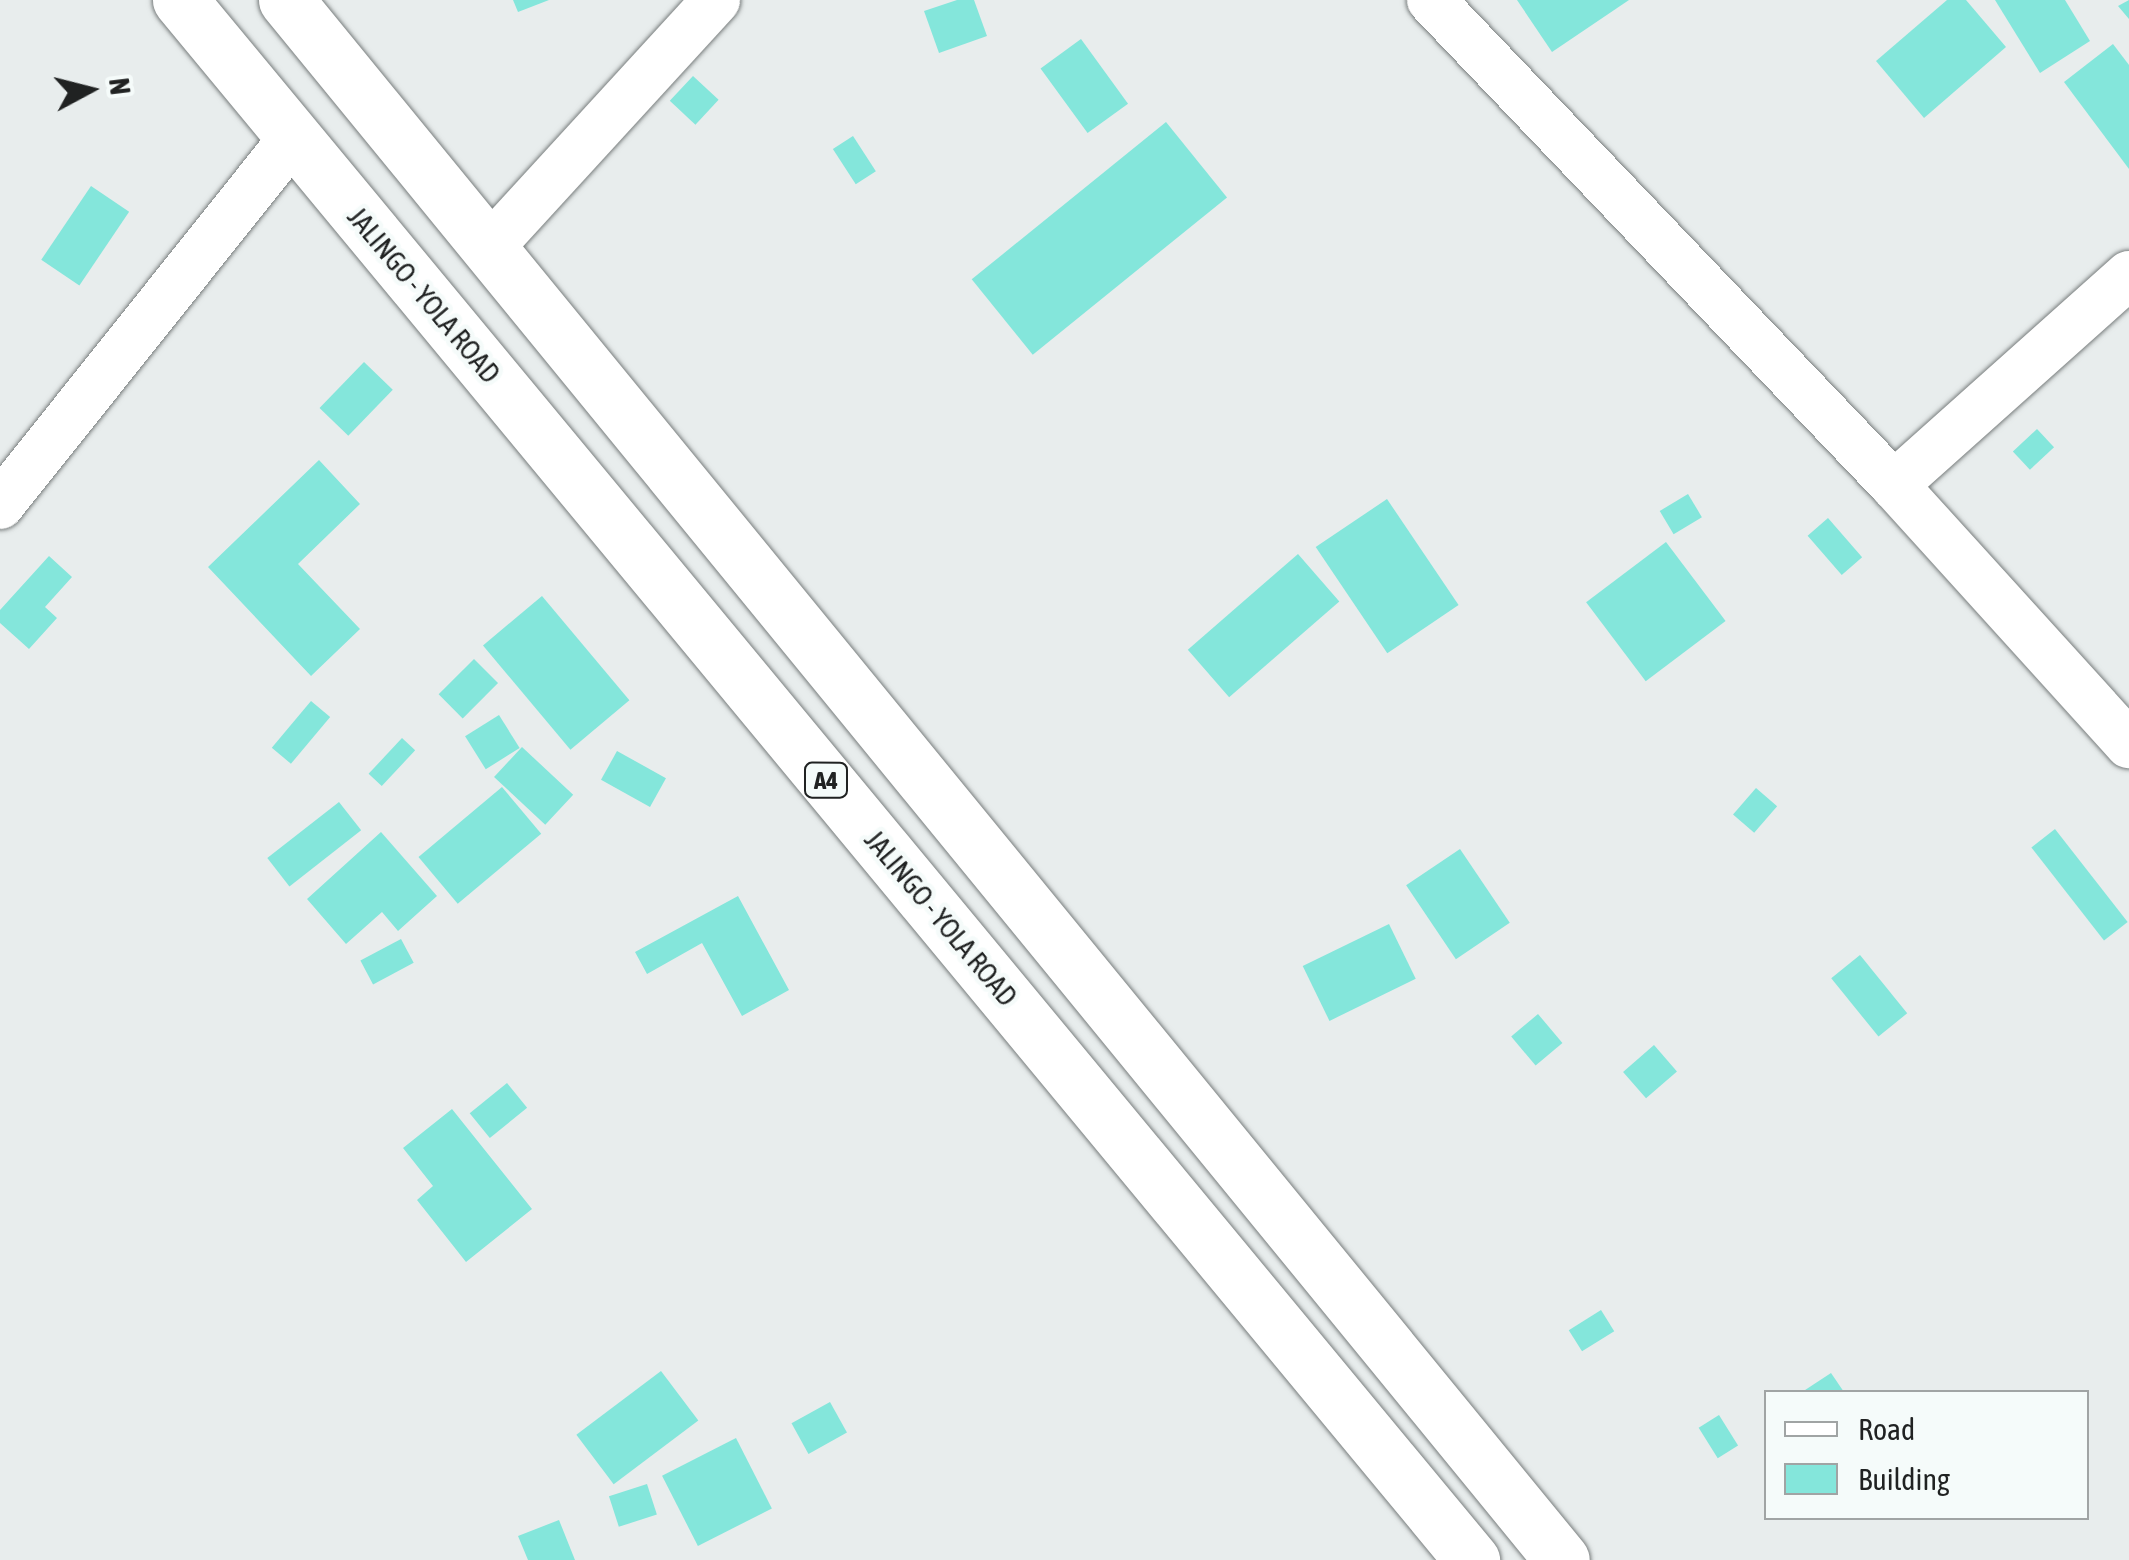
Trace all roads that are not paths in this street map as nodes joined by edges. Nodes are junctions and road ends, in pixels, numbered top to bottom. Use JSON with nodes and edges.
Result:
{"nodes":[{"id":1,"x":180,"y":0,"type":"edge"},
{"id":2,"x":286,"y":0,"type":"edge"},
{"id":3,"x":716,"y":0,"type":"edge"},
{"id":4,"x":1431,"y":0,"type":"edge"},
{"id":5,"x":293,"y":138,"type":"junction"},
{"id":6,"x":489,"y":248,"type":"junction"},
{"id":7,"x":2129,"y":275,"type":"edge"},
{"id":8,"x":1894,"y":485,"type":"junction"},
{"id":9,"x":0,"y":504,"type":"edge"},
{"id":10,"x":2129,"y":744,"type":"edge"},
{"id":11,"x":1472,"y":1560,"type":"edge"},
{"id":12,"x":1562,"y":1560,"type":"edge"}],
"edges":[{"from":1,"to":5,"type":"highway","name":"JALINGO - YOLA ROAD","number":"A4"},
{"from":2,"to":6,"type":"highway"},
{"from":3,"to":6,"type":"street"},
{"from":4,"to":8,"type":"street"},
{"from":5,"to":9,"type":"street"},
{"from":5,"to":11,"type":"highway","name":"JALINGO - YOLA ROAD","number":"A4"},
{"from":6,"to":12,"type":"highway"},
{"from":7,"to":8,"type":"street"},
{"from":8,"to":10,"type":"street"}]}
